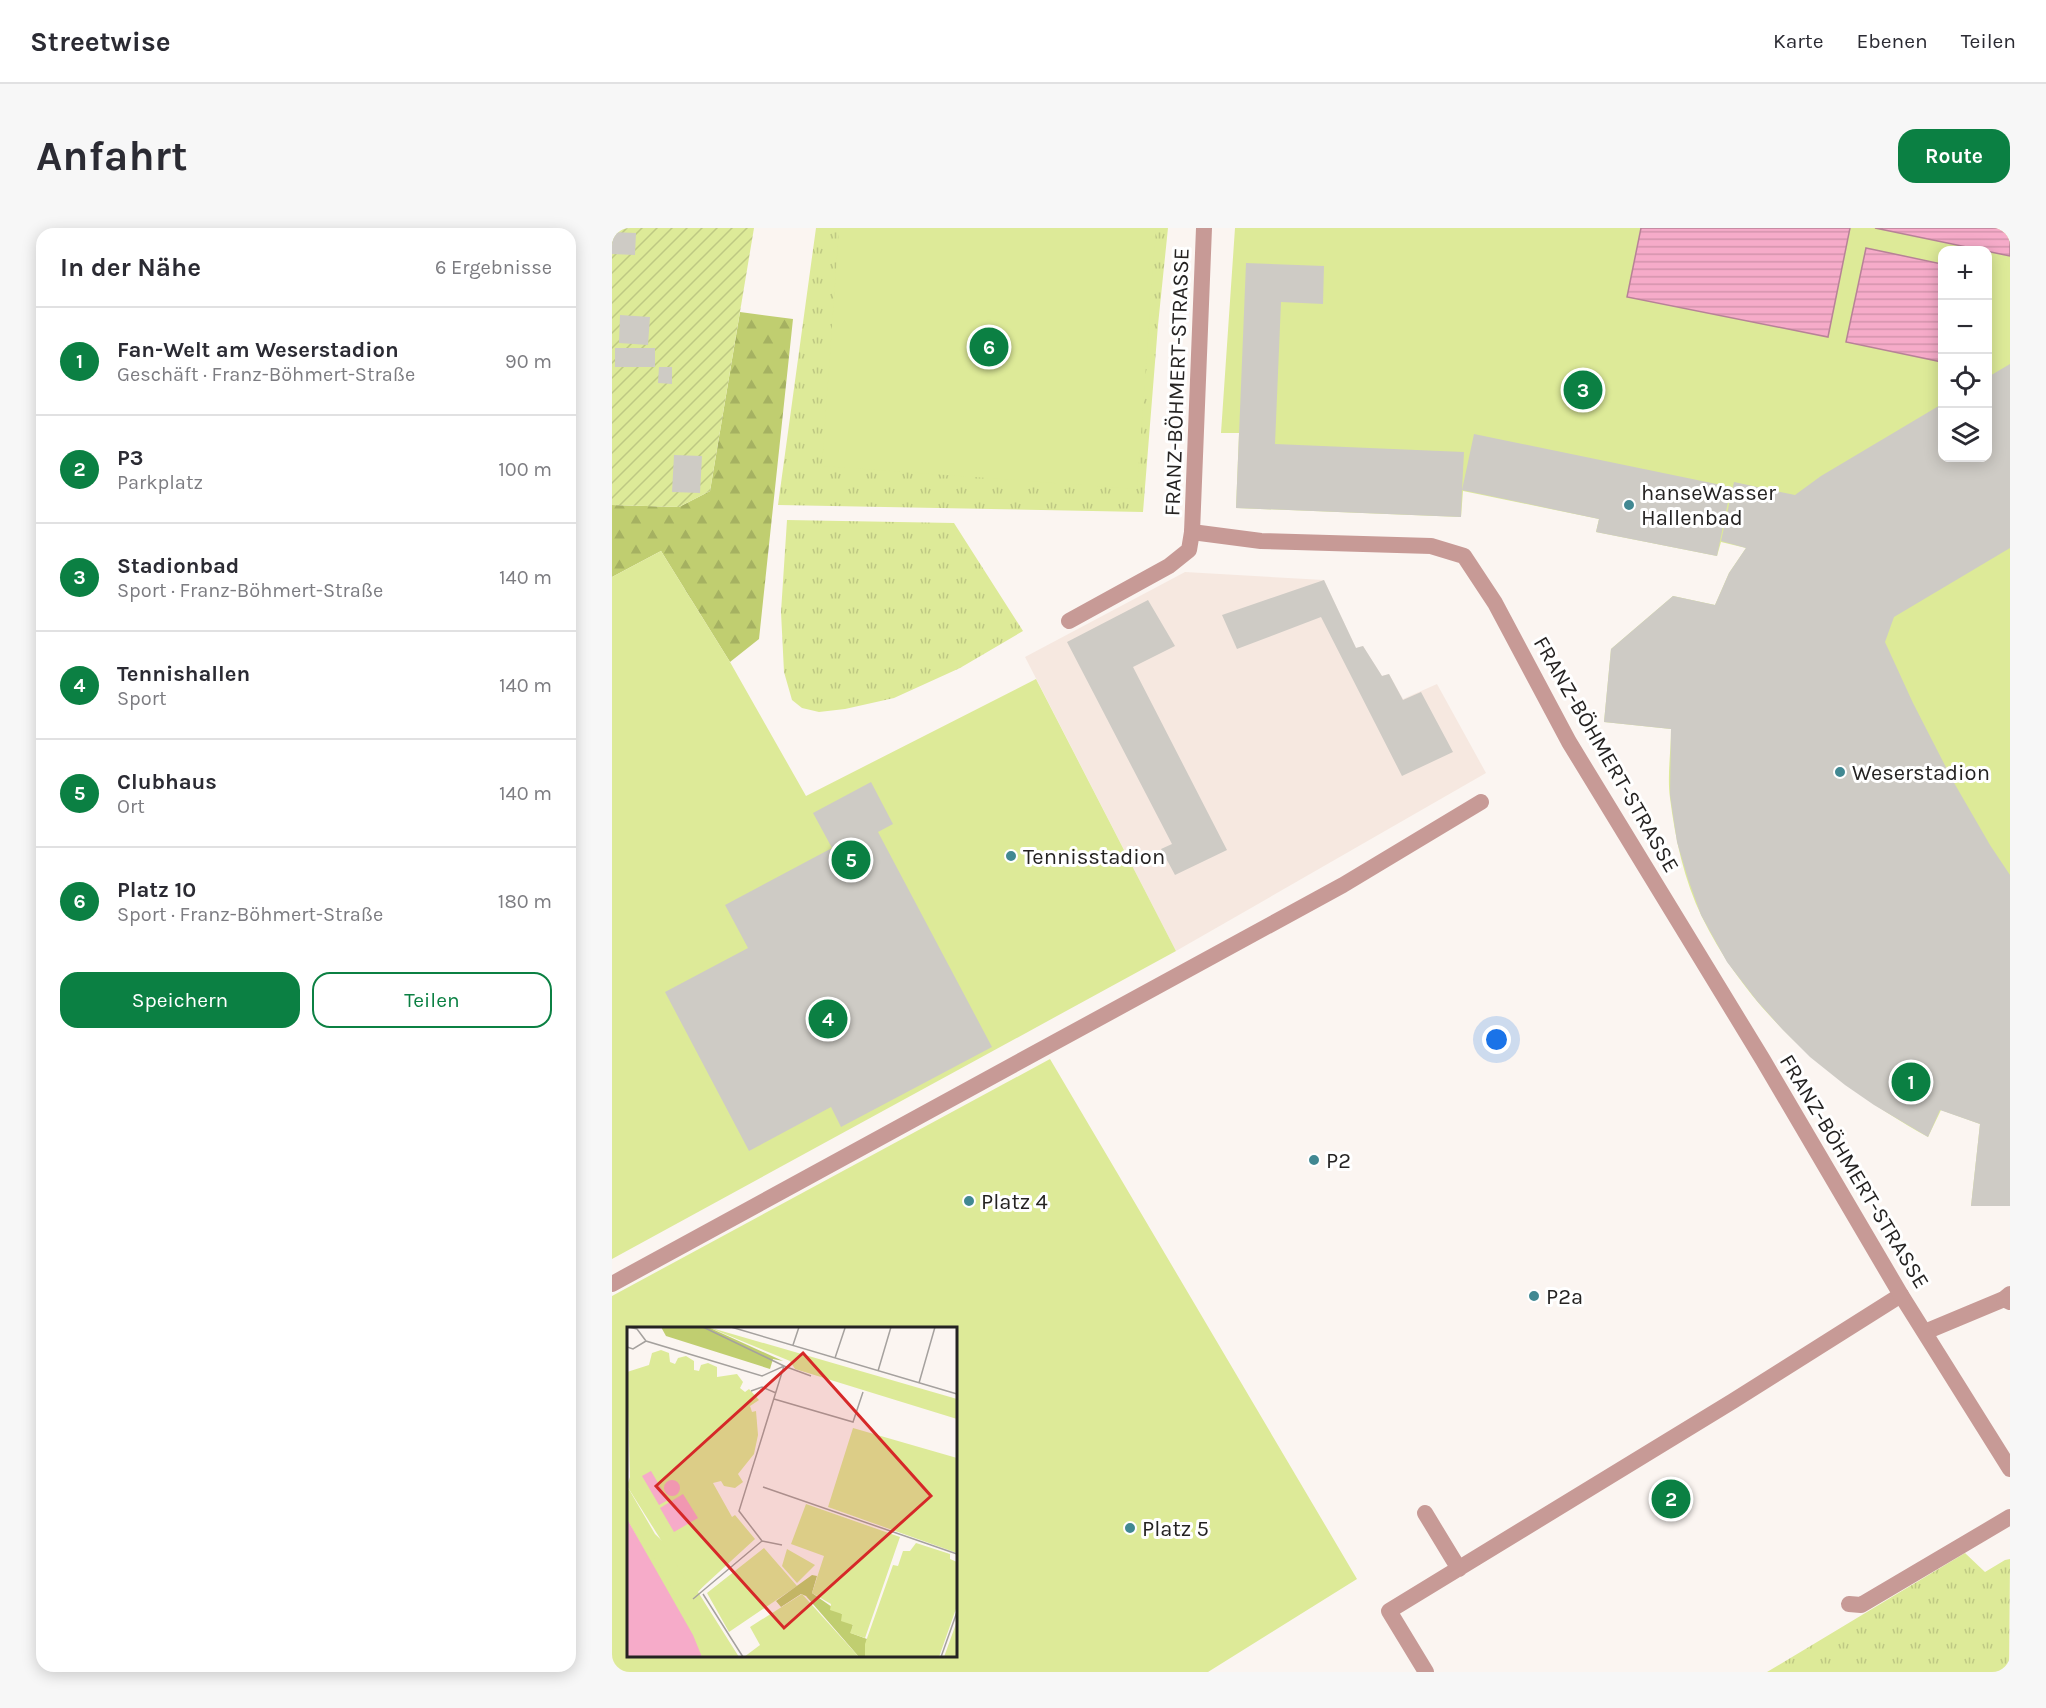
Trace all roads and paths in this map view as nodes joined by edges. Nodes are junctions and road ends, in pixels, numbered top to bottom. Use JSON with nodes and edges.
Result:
{"nodes":[{"id":1,"x":1204,"y":228,"type":"edge"},
{"id":2,"x":1192,"y":532,"type":"junction"},
{"id":3,"x":1069,"y":621,"type":"dead end"},
{"id":4,"x":1481,"y":802,"type":"dead end"},
{"id":5,"x":612,"y":1284,"type":"edge"},
{"id":6,"x":1901,"y":1295,"type":"junction"},
{"id":7,"x":2008,"y":1298,"type":"edge"},
{"id":8,"x":1925,"y":1332,"type":"junction"},
{"id":9,"x":2010,"y":1469,"type":"edge"},
{"id":10,"x":1425,"y":1513,"type":"dead end"},
{"id":11,"x":2010,"y":1517,"type":"edge"},
{"id":12,"x":1459,"y":1569,"type":"junction"},
{"id":13,"x":1849,"y":1604,"type":"dead end"},
{"id":14,"x":1426,"y":1672,"type":"edge"}],
"edges":[{"from":1,"to":2,"type":"street","name":"FRANZ-BÖHMERT-STRASSE"},
{"from":2,"to":3,"type":"street"},
{"from":2,"to":6,"type":"street","name":"FRANZ-BÖHMERT-STRASSE"},
{"from":4,"to":5,"type":"street"},
{"from":6,"to":8,"type":"street","name":"FRANZ-BÖHMERT-STRASSE"},
{"from":6,"to":12,"type":"street"},
{"from":7,"to":8,"type":"street"},
{"from":8,"to":9,"type":"street","name":"FRANZ-BÖHMERT-STRASSE"},
{"from":10,"to":12,"type":"street"},
{"from":11,"to":13,"type":"street"},
{"from":12,"to":14,"type":"street"}]}
